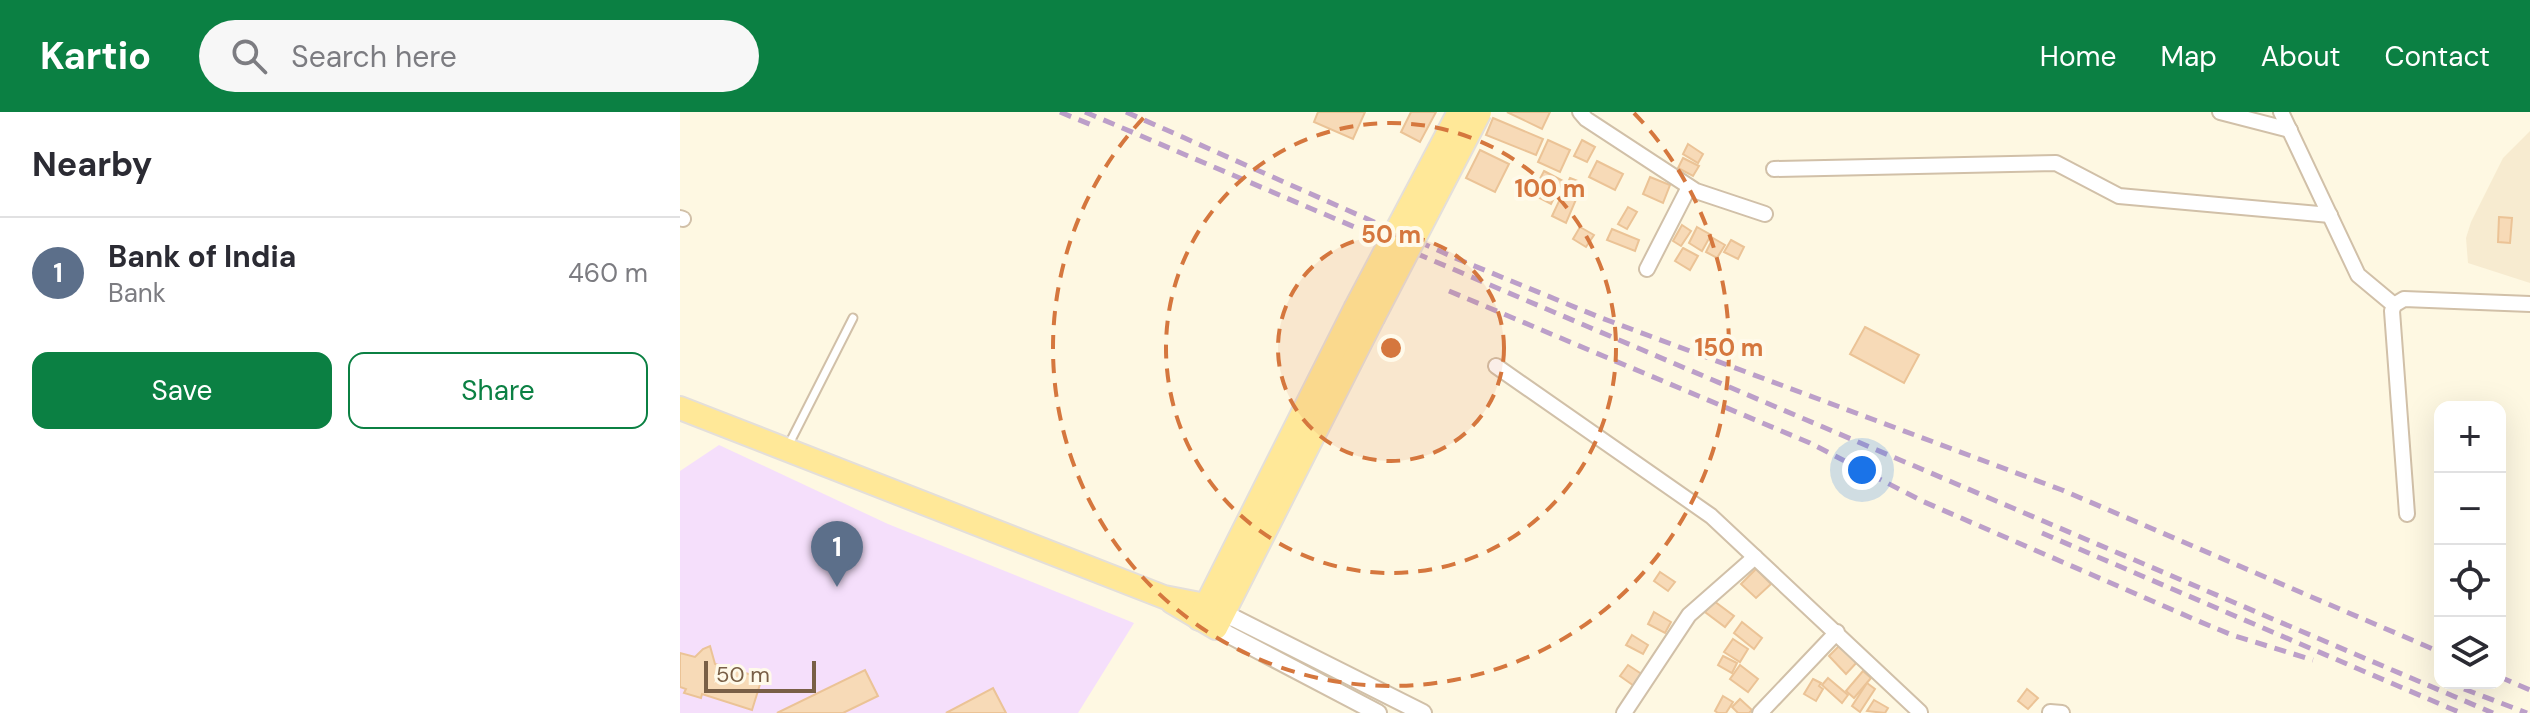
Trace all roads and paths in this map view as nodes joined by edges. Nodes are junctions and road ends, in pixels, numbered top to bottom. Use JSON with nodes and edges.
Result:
{"nodes":[{"id":1,"x":1459,"y":112,"type":"edge"},
{"id":2,"x":1480,"y":112,"type":"edge"},
{"id":3,"x":1580,"y":112,"type":"edge"},
{"id":4,"x":2220,"y":112,"type":"edge"},
{"id":5,"x":2281,"y":112,"type":"edge"},
{"id":6,"x":2290,"y":130,"type":"junction"},
{"id":7,"x":1774,"y":169,"type":"dead end"},
{"id":8,"x":1689,"y":187,"type":"junction"},
{"id":9,"x":1765,"y":214,"type":"dead end"},
{"id":10,"x":2330,"y":215,"type":"junction"},
{"id":11,"x":1647,"y":269,"type":"dead end"},
{"id":12,"x":2530,"y":304,"type":"edge"},
{"id":13,"x":2394,"y":305,"type":"junction"},
{"id":14,"x":1364,"y":314,"type":"junction"},
{"id":15,"x":853,"y":318,"type":"dead end"},
{"id":16,"x":1496,"y":366,"type":"dead end"},
{"id":17,"x":680,"y":408,"type":"edge"},
{"id":18,"x":785,"y":450,"type":"junction"},
{"id":19,"x":2407,"y":514,"type":"dead end"},
{"id":20,"x":1755,"y":557,"type":"junction"},
{"id":21,"x":1211,"y":616,"type":"junction"},
{"id":22,"x":1837,"y":632,"type":"junction"},
{"id":23,"x":1920,"y":712,"type":"edge"},
{"id":24,"x":2050,"y":712,"type":"edge"},
{"id":25,"x":1378,"y":713,"type":"edge"},
{"id":26,"x":1423,"y":713,"type":"edge"},
{"id":27,"x":1624,"y":713,"type":"edge"},
{"id":28,"x":1760,"y":713,"type":"edge"},
{"id":29,"x":2062,"y":713,"type":"edge"}],
"edges":[{"from":1,"to":14,"type":"main road","bridge":true},
{"from":2,"to":14,"type":"main road","bridge":true},
{"from":3,"to":8,"type":"street"},
{"from":4,"to":6,"type":"street"},
{"from":5,"to":6,"type":"street"},
{"from":6,"to":10,"type":"street"},
{"from":7,"to":10,"type":"street"},
{"from":8,"to":9,"type":"street"},
{"from":8,"to":11,"type":"street"},
{"from":10,"to":13,"type":"street"},
{"from":12,"to":13,"type":"street"},
{"from":13,"to":19,"type":"street"},
{"from":14,"to":21,"type":"main road"},
{"from":15,"to":18,"type":"lane"},
{"from":16,"to":20,"type":"street"},
{"from":17,"to":18,"type":"main road"},
{"from":18,"to":21,"type":"main road"},
{"from":20,"to":22,"type":"street"},
{"from":20,"to":27,"type":"street"},
{"from":21,"to":25,"type":"street"},
{"from":21,"to":26,"type":"street"},
{"from":22,"to":23,"type":"street"},
{"from":22,"to":28,"type":"street"},
{"from":24,"to":29,"type":"street"}]}
